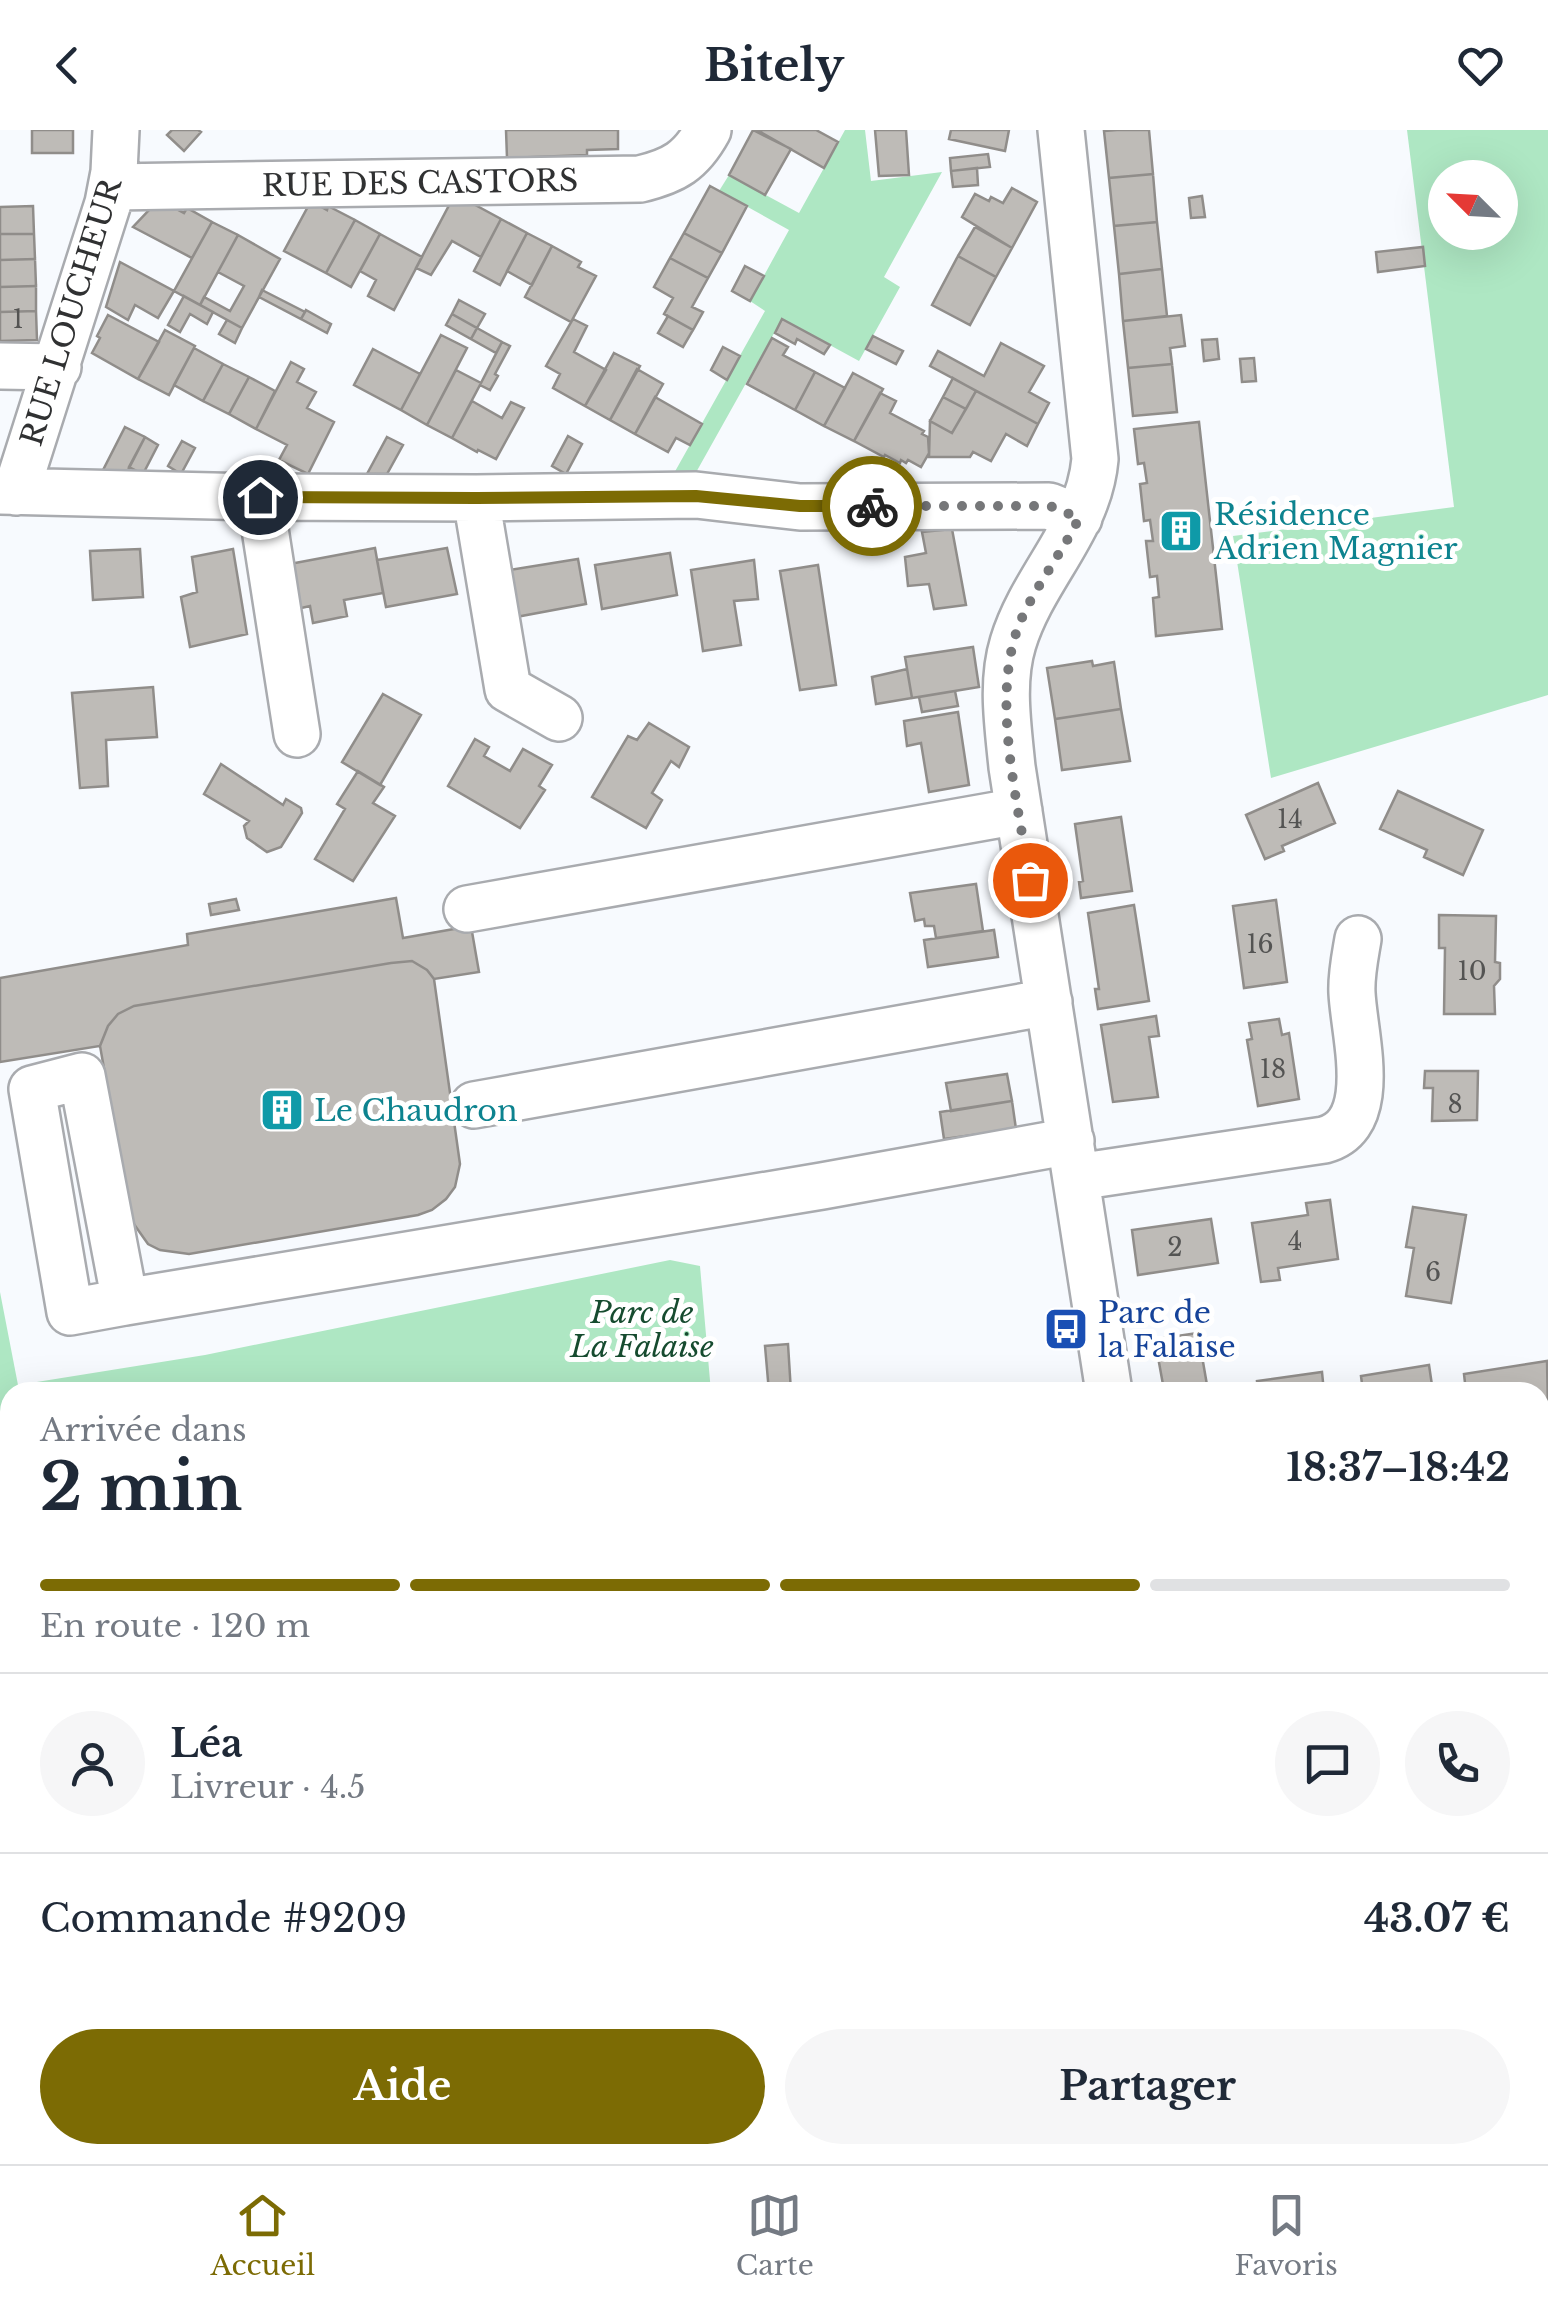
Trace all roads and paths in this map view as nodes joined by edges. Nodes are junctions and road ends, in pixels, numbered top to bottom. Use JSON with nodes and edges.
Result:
{"nodes":[{"id":1,"x":116,"y":130,"type":"edge"},
{"id":2,"x":708,"y":130,"type":"edge"},
{"id":3,"x":1061,"y":130,"type":"edge"},
{"id":4,"x":112,"y":187,"type":"junction"},
{"id":5,"x":0,"y":366,"type":"edge"},
{"id":6,"x":58,"y":367,"type":"junction"},
{"id":7,"x":8,"y":491,"type":"edge"},
{"id":8,"x":260,"y":497,"type":"junction"},
{"id":9,"x":476,"y":498,"type":"junction"},
{"id":10,"x":1079,"y":518,"type":"junction"},
{"id":11,"x":559,"y":718,"type":"dead end"},
{"id":12,"x":297,"y":734,"type":"dead end"},
{"id":13,"x":1019,"y":811,"type":"junction"},
{"id":14,"x":467,"y":908,"type":"dead end"},
{"id":15,"x":1358,"y":939,"type":"dead end"},
{"id":16,"x":1048,"y":1002,"type":"junction"},
{"id":17,"x":474,"y":1105,"type":"dead end"},
{"id":18,"x":1074,"y":1159,"type":"junction"},
{"id":19,"x":125,"y":1302,"type":"dead end"},
{"id":20,"x":1107,"y":1382,"type":"edge"}],
"edges":[{"from":1,"to":4,"type":"street","name":"RUE LOUCHEUR"},
{"from":2,"to":4,"type":"street","name":"RUE DES CASTORS"},
{"from":3,"to":10,"type":"street"},
{"from":4,"to":6,"type":"street","name":"RUE LOUCHEUR"},
{"from":5,"to":6,"type":"street"},
{"from":6,"to":7,"type":"street","name":"RUE LOUCHEUR"},
{"from":7,"to":8,"type":"street"},
{"from":8,"to":9,"type":"street"},
{"from":8,"to":12,"type":"street"},
{"from":9,"to":10,"type":"street"},
{"from":9,"to":11,"type":"street"},
{"from":10,"to":13,"type":"street"},
{"from":13,"to":14,"type":"street"},
{"from":13,"to":16,"type":"street"},
{"from":15,"to":18,"type":"street"},
{"from":16,"to":17,"type":"street"},
{"from":16,"to":18,"type":"street"},
{"from":18,"to":19,"type":"street"},
{"from":18,"to":20,"type":"street"}]}
